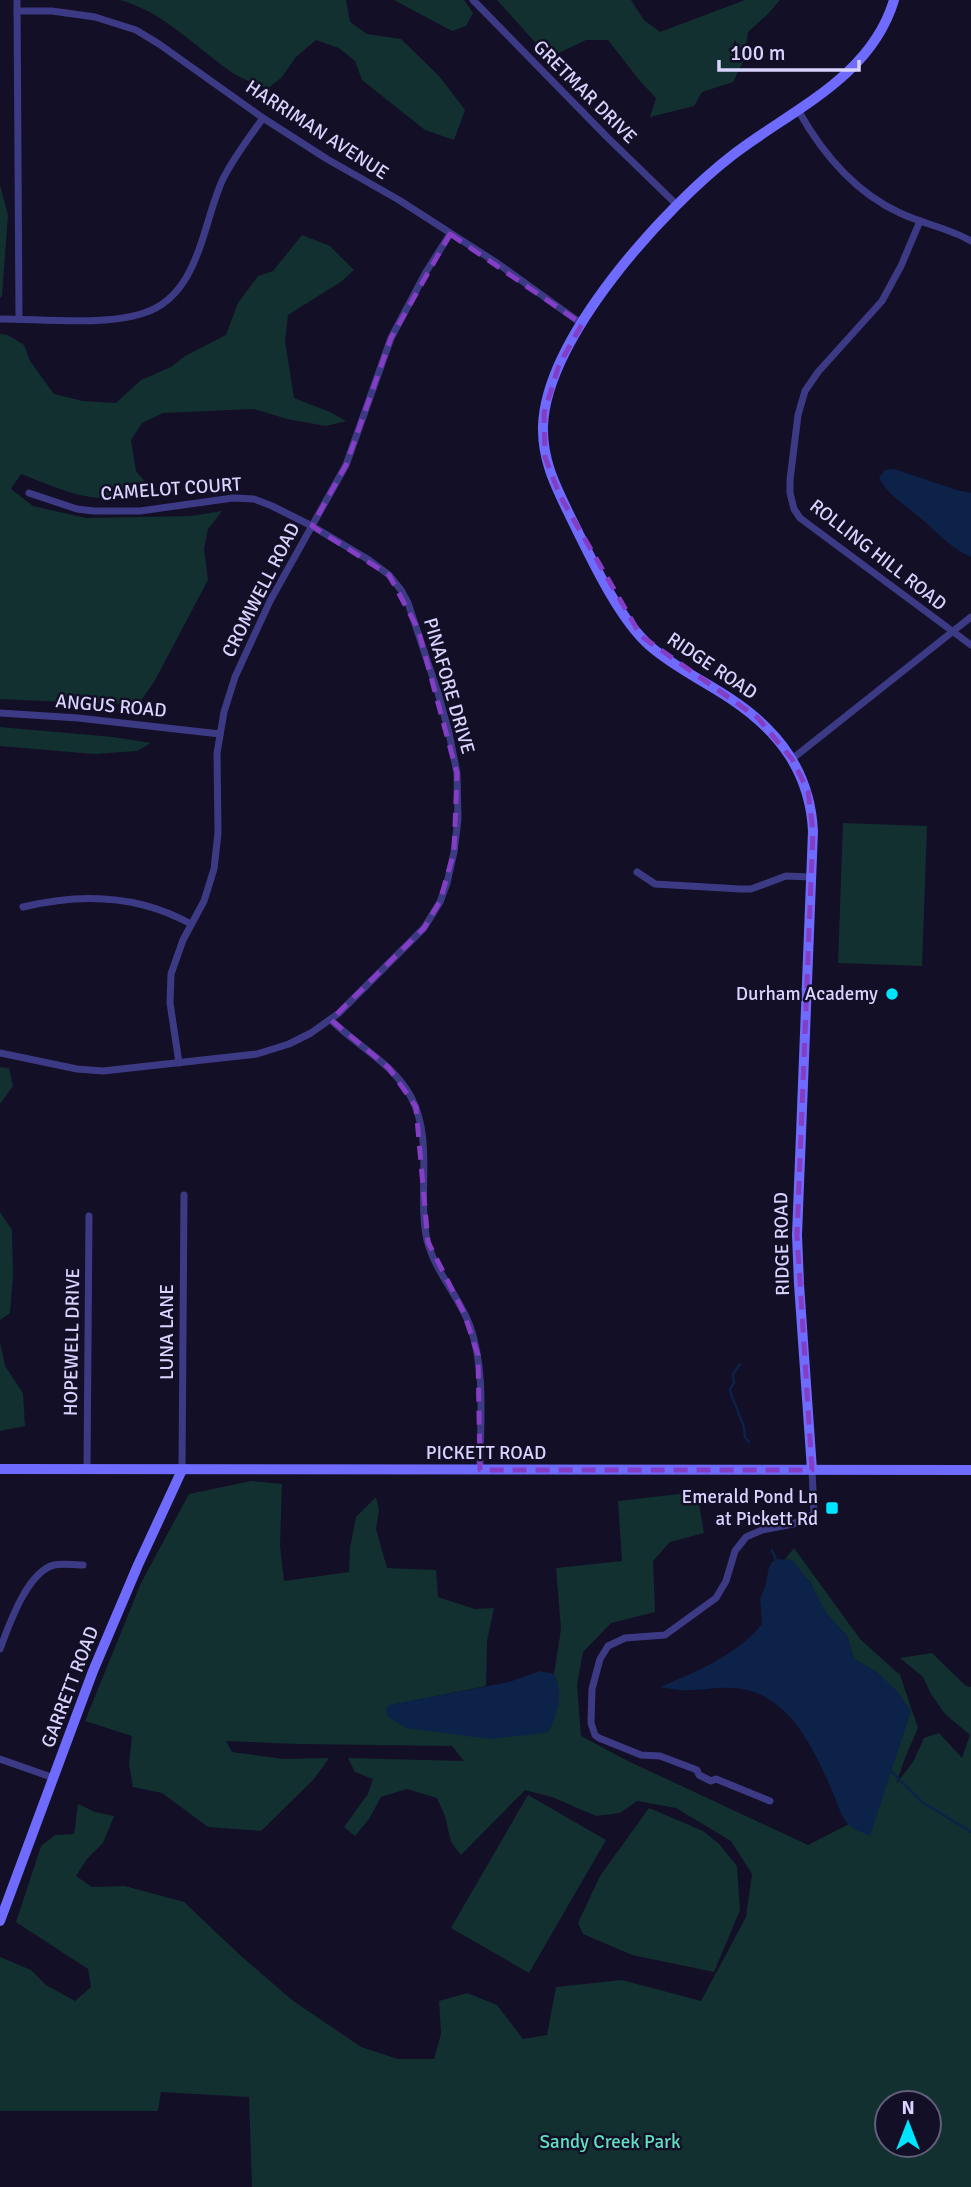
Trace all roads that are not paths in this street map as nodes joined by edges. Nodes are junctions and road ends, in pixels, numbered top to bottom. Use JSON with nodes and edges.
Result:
{"nodes":[{"id":1,"x":17,"y":0,"type":"edge"},
{"id":2,"x":473,"y":0,"type":"edge"},
{"id":3,"x":894,"y":0,"type":"edge"},
{"id":4,"x":17,"y":11,"type":"junction"},
{"id":5,"x":797,"y":110,"type":"junction"},
{"id":6,"x":263,"y":118,"type":"junction"},
{"id":7,"x":676,"y":204,"type":"junction"},
{"id":8,"x":920,"y":221,"type":"junction"},
{"id":9,"x":450,"y":234,"type":"junction"},
{"id":10,"x":971,"y":241,"type":"edge"},
{"id":11,"x":0,"y":319,"type":"edge"},
{"id":12,"x":19,"y":319,"type":"junction"},
{"id":13,"x":582,"y":324,"type":"junction"},
{"id":14,"x":29,"y":493,"type":"dead end"},
{"id":15,"x":312,"y":526,"type":"junction"},
{"id":16,"x":971,"y":617,"type":"edge"},
{"id":17,"x":953,"y":632,"type":"junction"},
{"id":18,"x":971,"y":645,"type":"edge"},
{"id":19,"x":0,"y":713,"type":"edge"},
{"id":20,"x":220,"y":734,"type":"junction"},
{"id":21,"x":792,"y":759,"type":"junction"},
{"id":22,"x":637,"y":872,"type":"dead end"},
{"id":23,"x":811,"y":877,"type":"junction"},
{"id":24,"x":23,"y":907,"type":"dead end"},
{"id":25,"x":191,"y":924,"type":"junction"},
{"id":26,"x":331,"y":1020,"type":"junction"},
{"id":27,"x":0,"y":1053,"type":"edge"},
{"id":28,"x":179,"y":1063,"type":"junction"},
{"id":29,"x":184,"y":1195,"type":"dead end"},
{"id":30,"x":89,"y":1216,"type":"dead end"},
{"id":31,"x":0,"y":1469,"type":"edge"},
{"id":32,"x":87,"y":1469,"type":"junction"},
{"id":33,"x":971,"y":1469,"type":"edge"},
{"id":34,"x":182,"y":1470,"type":"junction"},
{"id":35,"x":480,"y":1470,"type":"junction"},
{"id":36,"x":812,"y":1471,"type":"junction"},
{"id":37,"x":83,"y":1565,"type":"dead end"},
{"id":38,"x":0,"y":1649,"type":"edge"},
{"id":39,"x":0,"y":1759,"type":"edge"},
{"id":40,"x":54,"y":1778,"type":"junction"},
{"id":41,"x":770,"y":1801,"type":"dead end"},
{"id":42,"x":0,"y":1922,"type":"edge"}],
"edges":[{"from":1,"to":4,"type":"street"},
{"from":2,"to":7,"type":"street","name":"GRETMAR DRIVE"},
{"from":3,"to":5,"type":"street","name":"RIDGE ROAD"},
{"from":4,"to":6,"type":"street","name":"HARRIMAN AVENUE"},
{"from":4,"to":12,"type":"street"},
{"from":5,"to":7,"type":"street","name":"RIDGE ROAD"},
{"from":5,"to":8,"type":"street"},
{"from":6,"to":9,"type":"street","name":"HARRIMAN AVENUE"},
{"from":6,"to":12,"type":"street"},
{"from":7,"to":13,"type":"street","name":"RIDGE ROAD"},
{"from":8,"to":10,"type":"street"},
{"from":8,"to":17,"type":"street","name":"ROLLING HILL ROAD"},
{"from":9,"to":13,"type":"street","name":"HARRIMAN AVENUE"},
{"from":9,"to":15,"type":"street","name":"CROMWELL ROAD"},
{"from":11,"to":12,"type":"street"},
{"from":13,"to":21,"type":"street","name":"RIDGE ROAD"},
{"from":14,"to":15,"type":"street","name":"CAMELOT COURT"},
{"from":15,"to":20,"type":"street","name":"CROMWELL ROAD"},
{"from":15,"to":26,"type":"street","name":"PINAFORE DRIVE"},
{"from":16,"to":17,"type":"street"},
{"from":17,"to":18,"type":"street","name":"ROLLING HILL ROAD"},
{"from":17,"to":21,"type":"street"},
{"from":19,"to":20,"type":"street","name":"ANGUS ROAD"},
{"from":20,"to":25,"type":"street","name":"CROMWELL ROAD"},
{"from":21,"to":23,"type":"street","name":"RIDGE ROAD"},
{"from":22,"to":23,"type":"street"},
{"from":23,"to":36,"type":"street","name":"RIDGE ROAD"},
{"from":24,"to":25,"type":"street"},
{"from":25,"to":28,"type":"street","name":"CROMWELL ROAD"},
{"from":26,"to":28,"type":"street","name":"PINAFORE DRIVE"},
{"from":26,"to":35,"type":"street"},
{"from":27,"to":28,"type":"street","name":"PINAFORE DRIVE"},
{"from":29,"to":34,"type":"street","name":"LUNA LANE"},
{"from":30,"to":32,"type":"street","name":"HOPEWELL DRIVE"},
{"from":31,"to":32,"type":"street","name":"PICKETT ROAD"},
{"from":32,"to":34,"type":"street","name":"PICKETT ROAD"},
{"from":33,"to":36,"type":"street","name":"PICKETT ROAD"},
{"from":34,"to":35,"type":"street","name":"PICKETT ROAD"},
{"from":34,"to":40,"type":"street","name":"GARRETT ROAD"},
{"from":35,"to":36,"type":"street","name":"PICKETT ROAD"},
{"from":36,"to":41,"type":"street"},
{"from":37,"to":38,"type":"street"},
{"from":39,"to":40,"type":"street"},
{"from":40,"to":42,"type":"street","name":"GARRETT ROAD"}]}
